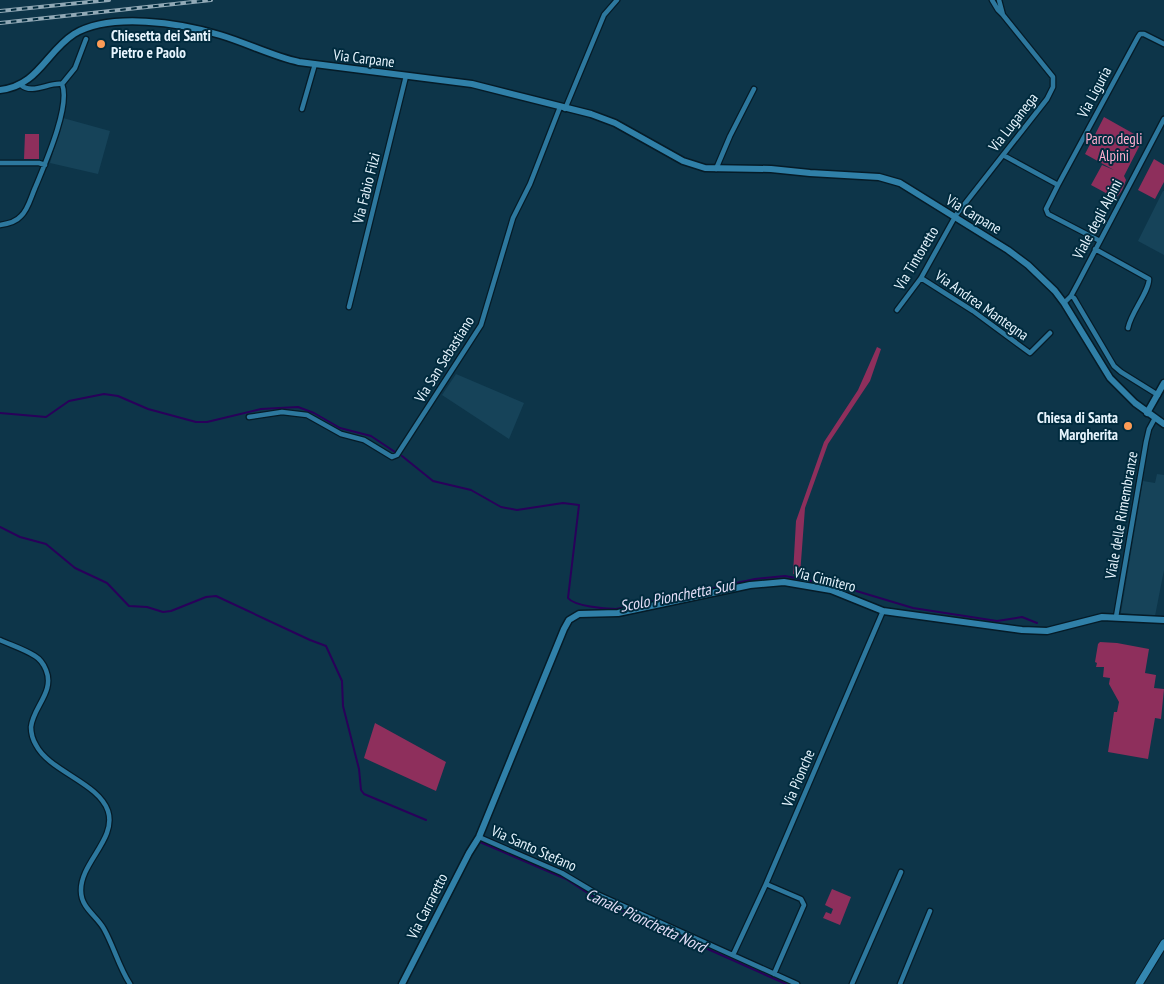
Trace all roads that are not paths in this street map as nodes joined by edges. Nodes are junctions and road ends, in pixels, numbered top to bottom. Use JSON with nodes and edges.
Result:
{"nodes":[{"id":1,"x":617,"y":0,"type":"edge"},
{"id":2,"x":992,"y":0,"type":"edge"},
{"id":3,"x":1000,"y":0,"type":"edge"},
{"id":4,"x":1003,"y":15,"type":"junction"},
{"id":5,"x":86,"y":39,"type":"dead end"},
{"id":6,"x":1164,"y":44,"type":"edge"},
{"id":7,"x":315,"y":64,"type":"junction"},
{"id":8,"x":406,"y":76,"type":"junction"},
{"id":9,"x":62,"y":84,"type":"junction"},
{"id":10,"x":21,"y":85,"type":"junction"},
{"id":11,"x":754,"y":89,"type":"dead end"},
{"id":12,"x":0,"y":90,"type":"edge"},
{"id":13,"x":563,"y":108,"type":"junction"},
{"id":14,"x":302,"y":109,"type":"dead end"},
{"id":15,"x":1164,"y":119,"type":"edge"},
{"id":16,"x":1162,"y":128,"type":"edge"},
{"id":17,"x":1003,"y":155,"type":"junction"},
{"id":18,"x":0,"y":163,"type":"edge"},
{"id":19,"x":45,"y":164,"type":"junction"},
{"id":20,"x":716,"y":170,"type":"junction"},
{"id":21,"x":1058,"y":185,"type":"junction"},
{"id":22,"x":954,"y":218,"type":"junction"},
{"id":23,"x":0,"y":225,"type":"edge"},
{"id":24,"x":1100,"y":241,"type":"junction"},
{"id":25,"x":1096,"y":249,"type":"junction"},
{"id":26,"x":921,"y":278,"type":"junction"},
{"id":27,"x":1070,"y":296,"type":"junction"},
{"id":28,"x":1064,"y":303,"type":"junction"},
{"id":29,"x":349,"y":307,"type":"dead end"},
{"id":30,"x":898,"y":310,"type":"dead end"},
{"id":31,"x":1128,"y":328,"type":"dead end"},
{"id":32,"x":1050,"y":333,"type":"dead end"},
{"id":33,"x":1118,"y":370,"type":"junction"},
{"id":34,"x":1110,"y":378,"type":"junction"},
{"id":35,"x":1164,"y":383,"type":"edge"},
{"id":36,"x":1158,"y":395,"type":"junction"},
{"id":37,"x":1148,"y":413,"type":"junction"},
{"id":38,"x":249,"y":417,"type":"dead end"},
{"id":39,"x":1155,"y":418,"type":"junction"},
{"id":40,"x":1164,"y":424,"type":"edge"},
{"id":41,"x":883,"y":611,"type":"junction"},
{"id":42,"x":1116,"y":617,"type":"junction"},
{"id":43,"x":1164,"y":620,"type":"edge"},
{"id":44,"x":0,"y":640,"type":"edge"},
{"id":45,"x":477,"y":839,"type":"junction"},
{"id":46,"x":901,"y":872,"type":"dead end"},
{"id":47,"x":766,"y":884,"type":"junction"},
{"id":48,"x":930,"y":911,"type":"dead end"},
{"id":49,"x":1164,"y":943,"type":"edge"},
{"id":50,"x":733,"y":955,"type":"junction"},
{"id":51,"x":774,"y":974,"type":"junction"},
{"id":52,"x":130,"y":984,"type":"edge"},
{"id":53,"x":402,"y":984,"type":"edge"},
{"id":54,"x":797,"y":984,"type":"edge"},
{"id":55,"x":852,"y":984,"type":"edge"},
{"id":56,"x":900,"y":984,"type":"edge"},
{"id":57,"x":1139,"y":984,"type":"edge"}],
"edges":[{"from":1,"to":13,"type":"street","name":"Via San Sebastiano"},
{"from":2,"to":3,"type":"street","name":"Via Luganega"},
{"from":2,"to":4,"type":"street","name":"Via Luganega"},
{"from":3,"to":4,"type":"street","name":"Via Luganega"},
{"from":4,"to":17,"type":"street","name":"Via Luganega"},
{"from":5,"to":9,"type":"street"},
{"from":6,"to":21,"type":"street","name":"Via Liguria"},
{"from":7,"to":8,"type":"street","name":"Via Carpane"},
{"from":7,"to":10,"type":"street","name":"Via Carpane"},
{"from":7,"to":14,"type":"street"},
{"from":8,"to":13,"type":"street","name":"Via Carpane"},
{"from":8,"to":29,"type":"street","name":"Via Fabio Filzi"},
{"from":9,"to":10,"type":"street","name":"Via Carpane"},
{"from":9,"to":19,"type":"street"},
{"from":10,"to":12,"type":"street","name":"Via Carpane"},
{"from":11,"to":20,"type":"street"},
{"from":13,"to":20,"type":"street","name":"Via Carpane"},
{"from":13,"to":38,"type":"street","name":"Via San Sebastiano"},
{"from":15,"to":16,"type":"street","name":"Viale degli Alpini"},
{"from":16,"to":24,"type":"street","name":"Viale degli Alpini"},
{"from":17,"to":21,"type":"street"},
{"from":17,"to":22,"type":"street","name":"Via Luganega"},
{"from":18,"to":19,"type":"street"},
{"from":19,"to":23,"type":"street"},
{"from":20,"to":22,"type":"street","name":"Via Carpane"},
{"from":21,"to":24,"type":"street"},
{"from":22,"to":26,"type":"street","name":"Via Tintoretto"},
{"from":22,"to":28,"type":"street","name":"Via Carpane"},
{"from":24,"to":25,"type":"street","name":"Viale degli Alpini"},
{"from":25,"to":27,"type":"street","name":"Viale degli Alpini"},
{"from":25,"to":31,"type":"street"},
{"from":26,"to":30,"type":"street","name":"Via Tintoretto"},
{"from":26,"to":32,"type":"street","name":"Via Andrea Mantegna"},
{"from":27,"to":28,"type":"street","name":"Viale degli Alpini"},
{"from":27,"to":33,"type":"street"},
{"from":28,"to":34,"type":"street","name":"Via Carpane"},
{"from":33,"to":34,"type":"street"},
{"from":33,"to":36,"type":"street"},
{"from":34,"to":37,"type":"street","name":"Via Carpane"},
{"from":35,"to":36,"type":"street"},
{"from":36,"to":37,"type":"street"},
{"from":37,"to":39,"type":"street","name":"Via Carpane"},
{"from":39,"to":40,"type":"street","name":"Via Carpane"},
{"from":39,"to":42,"type":"street","name":"Viale delle Rimembranze"},
{"from":41,"to":42,"type":"street","name":"Via Cimitero"},
{"from":41,"to":45,"type":"street","name":"Via Cimitero"},
{"from":41,"to":47,"type":"street","name":"Via Pionche"},
{"from":42,"to":43,"type":"street","name":"Via Cimitero"},
{"from":44,"to":52,"type":"street"},
{"from":45,"to":50,"type":"street","name":"Via Santo Stefano"},
{"from":45,"to":53,"type":"street","name":"Via Carraretto"},
{"from":46,"to":55,"type":"street"},
{"from":47,"to":50,"type":"street","name":"Via Pionche"},
{"from":47,"to":51,"type":"street"},
{"from":48,"to":56,"type":"street"},
{"from":49,"to":57,"type":"main road"},
{"from":50,"to":51,"type":"street","name":"Via Santo Stefano"},
{"from":51,"to":54,"type":"street","name":"Via Santo Stefano"}]}
